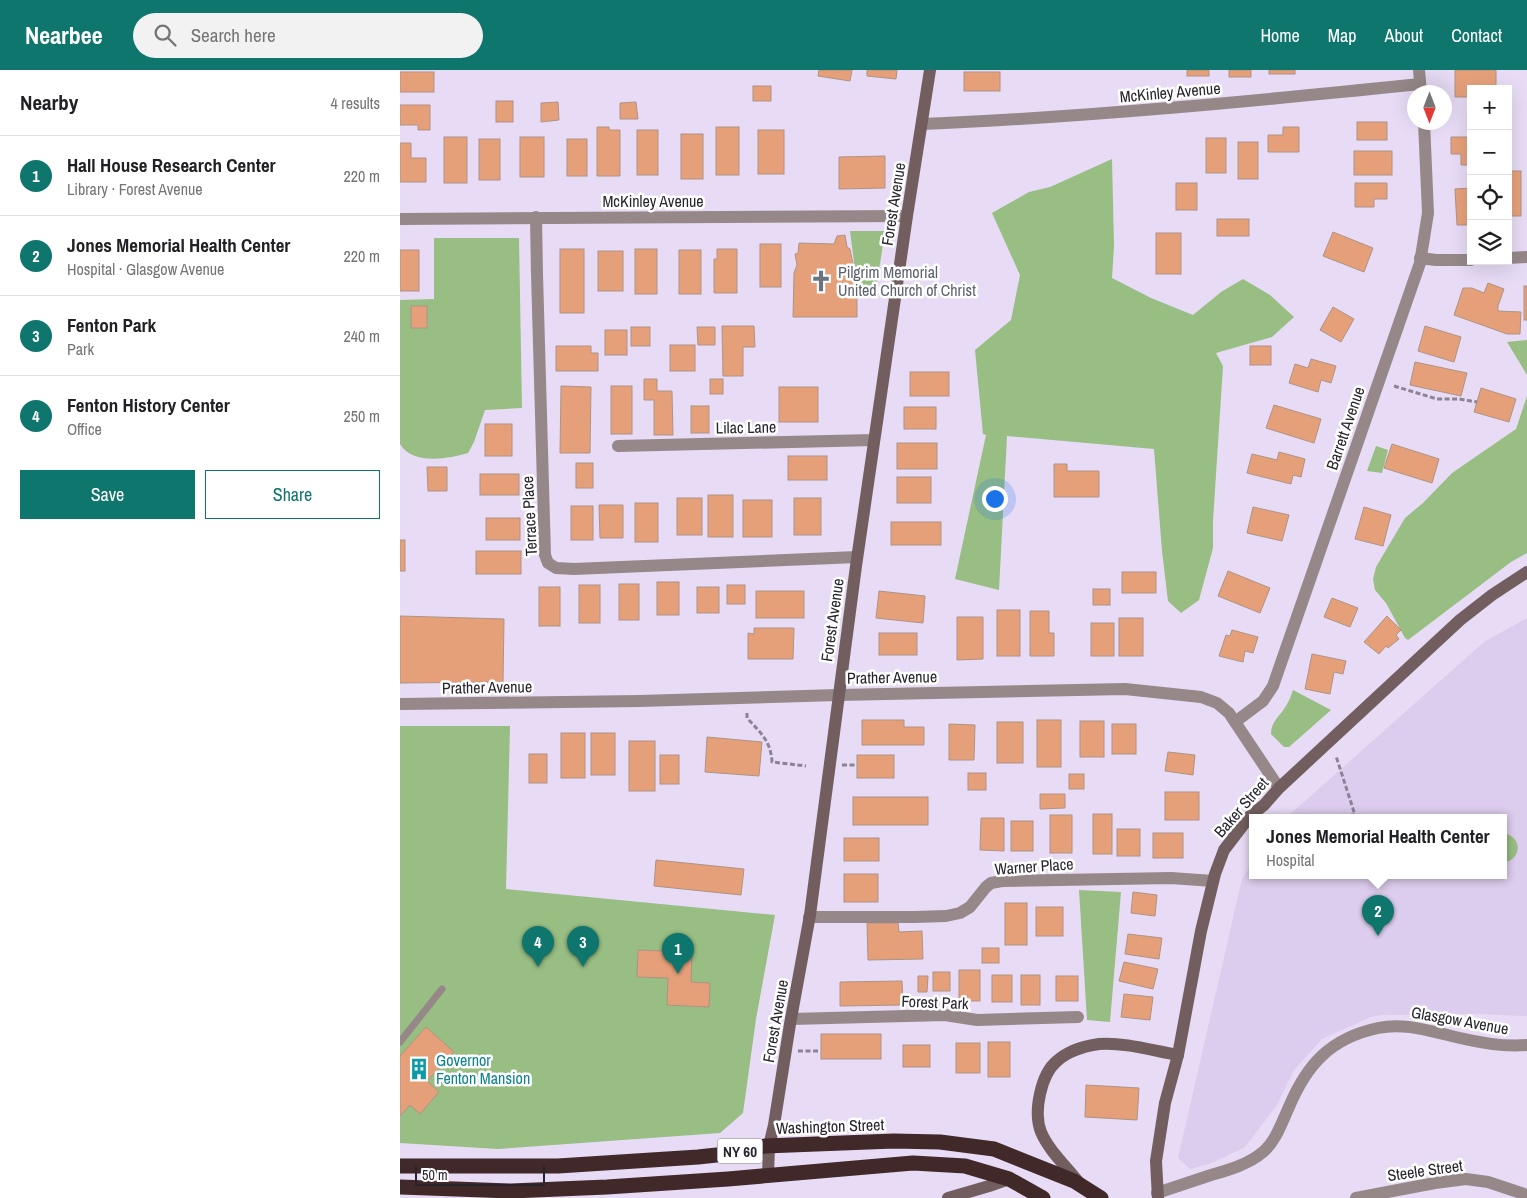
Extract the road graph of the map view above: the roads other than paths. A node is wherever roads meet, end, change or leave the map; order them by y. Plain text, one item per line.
1 (930, 70) edge
2 (1419, 70) edge
3 (1421, 85) edge
4 (1407, 89) edge
5 (922, 124) junction
6 (1424, 130) edge
7 (907, 216) junction
8 (536, 217) junction
9 (400, 219) edge
10 (1527, 257) edge
11 (1420, 258) junction
12 (1512, 258) edge
13 (1467, 260) edge
14 (874, 440) junction
15 (618, 446) dead end
16 (857, 557) junction
17 (1527, 572) edge
18 (838, 695) junction
19 (400, 704) edge
20 (1235, 722) junction
21 (1279, 788) junction
22 (1253, 814) edge
23 (1249, 817) edge
24 (1213, 881) junction
25 (809, 917) junction
26 (442, 989) dead end
27 (1078, 1017) dead end
28 (791, 1019) junction
29 (400, 1042) edge
30 (1527, 1045) edge
31 (1178, 1055) junction
32 (769, 1146) junction
33 (400, 1166) edge
34 (768, 1175) junction
35 (1009, 1179) junction
36 (1081, 1186) junction
37 (400, 1187) edge
38 (1158, 1195) edge
39 (1527, 1195) edge
40 (948, 1198) edge
41 (1043, 1198) edge
42 (1101, 1198) edge
43 (1356, 1198) edge

1 - 5 main road, Forest Avenue
2 - 3 street
4 - 5 street, McKinley Avenue
5 - 7 main road, Forest Avenue
6 - 11 street, Barrett Avenue
7 - 8 street, McKinley Avenue
7 - 14 main road, Forest Avenue
8 - 9 street, McKinley Avenue
8 - 16 street, Terrace Place
10 - 12 street
11 - 13 street
11 - 20 street, Barrett Avenue
14 - 15 street, Lilac Lane
14 - 16 main road, Forest Avenue
16 - 18 main road, Forest Avenue
17 - 21 main road, Baker Street
18 - 19 street, Prather Avenue
18 - 20 street, Prather Avenue
18 - 25 main road, Forest Avenue
20 - 21 street, Prather Avenue
21 - 22 main road, Baker Street
23 - 24 main road, Baker Street
24 - 25 street, Warner Place
24 - 31 main road, Baker Street
25 - 28 main road, Forest Avenue
26 - 29 lane
27 - 28 street, Forest Park
28 - 32 main road, Forest Avenue
30 - 38 street, Glasgow Avenue
31 - 36 main road
31 - 38 main road, Baker Street
32 - 33 highway, Washington Street / NY 60
32 - 34 main road, Forest Avenue
32 - 36 highway, Washington Street / NY 60
34 - 35 highway, NY 60
34 - 37 highway, NY 60
35 - 40 main road
35 - 41 highway, NY 60
36 - 42 highway, Washington Street / NY 60
39 - 43 street, Steele Street

